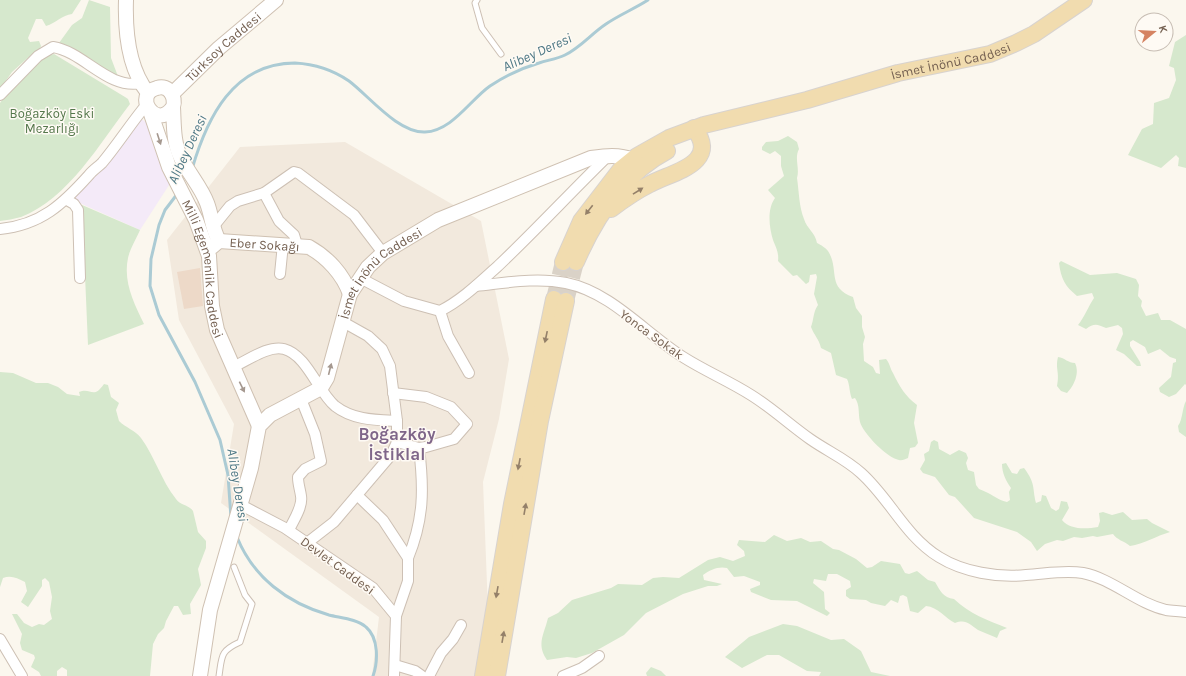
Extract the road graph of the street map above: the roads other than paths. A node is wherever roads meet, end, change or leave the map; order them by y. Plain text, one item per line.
1 (126, 0) edge
2 (276, 0) edge
3 (477, 0) edge
4 (1084, 0) edge
5 (501, 54) dead end
6 (0, 95) edge
7 (146, 98) junction
8 (172, 100) junction
9 (697, 132) junction
10 (609, 156) junction
11 (639, 163) junction
12 (264, 193) junction
13 (67, 200) junction
14 (595, 223) junction
15 (213, 227) junction
16 (0, 229) edge
17 (219, 241) junction
18 (283, 244) junction
19 (298, 245) junction
20 (384, 253) junction
21 (209, 256) junction
22 (280, 274) dead end
23 (341, 276) junction
24 (80, 278) dead end
25 (360, 278) junction
26 (476, 286) junction
27 (350, 294) junction
28 (440, 311) junction
29 (343, 322) junction
30 (232, 367) junction
31 (469, 373) dead end
32 (321, 388) junction
33 (393, 393) junction
34 (301, 399) junction
35 (254, 411) junction
36 (270, 415) junction
37 (397, 422) junction
38 (259, 426) junction
39 (397, 442) junction
40 (419, 448) junction
41 (357, 495) junction
42 (239, 509) junction
43 (289, 530) junction
44 (307, 543) junction
45 (408, 558) junction
46 (228, 563) junction
47 (1186, 612) edge
48 (396, 616) junction
49 (461, 625) dead end
50 (0, 639) edge
51 (599, 656) dead end
52 (395, 665) junction
53 (584, 672) edge
54 (22, 676) edge
55 (200, 676) edge
56 (219, 676) edge
57 (394, 676) edge
58 (422, 676) edge
59 (429, 676) edge
60 (484, 676) edge
61 (497, 676) edge
62 (563, 676) edge

1 - 7 street, Milli Egemenlik Caddesi
2 - 8 street, Türksoy Caddesi
3 - 5 lane
4 - 9 main road, İsmet İnönü Caddesi
6 - 7 street
7 - 8 street
7 - 8 street
7 - 13 street
7 -> 21 street, Milli Egemenlik Caddesi
8 - 15 street
9 - 11 main road, İsmet İnönü Caddesi
14 -> 9 main road
10 - 11 street, İsmet İnönü Caddesi
10 - 20 street, İsmet İnönü Caddesi
10 - 26 street
11 - 14 main road
11 -> 14 main road
12 - 15 street
12 - 19 street
12 - 20 street
13 - 16 street
13 - 24 street
15 - 17 street
17 - 18 street, Eber Sokağı
17 - 21 street, Eber Sokağı
18 - 19 street, Eber Sokağı
18 - 22 street
19 - 23 street, Eber Sokağı
20 - 25 street, İsmet İnönü Caddesi
21 - 30 street, Milli Egemenlik Caddesi
23 - 25 street
23 - 27 street, Eber Sokağı
25 - 27 street, İsmet İnönü Caddesi
25 - 28 street
26 - 28 street
26 - 47 street, Yonca Sokak
27 - 29 street, İsmet İnönü Caddesi
28 - 31 street
32 -> 29 street, İsmet İnönü Caddesi
29 - 33 street
30 - 32 street
30 -> 35 street, Milli Egemenlik Caddesi
32 - 34 street
32 - 37 street
33 - 37 street
33 - 40 street
34 - 36 street
34 - 43 street
35 - 36 street
35 - 38 street, Milli Egemenlik Caddesi
36 - 38 street
37 - 39 street
38 - 42 street
39 - 40 street
39 - 41 street
40 - 45 street
41 - 44 street
41 - 45 street
42 - 43 street, Devlet Caddesi
42 - 46 street
43 - 44 street, Devlet Caddesi
44 - 48 street, Devlet Caddesi
45 - 48 street
46 - 55 street
46 - 56 lane
48 - 52 street
49 - 59 street
50 - 54 street
51 - 53 street
52 - 57 street
52 - 58 street
53 - 62 street
61 -> 60 main road

